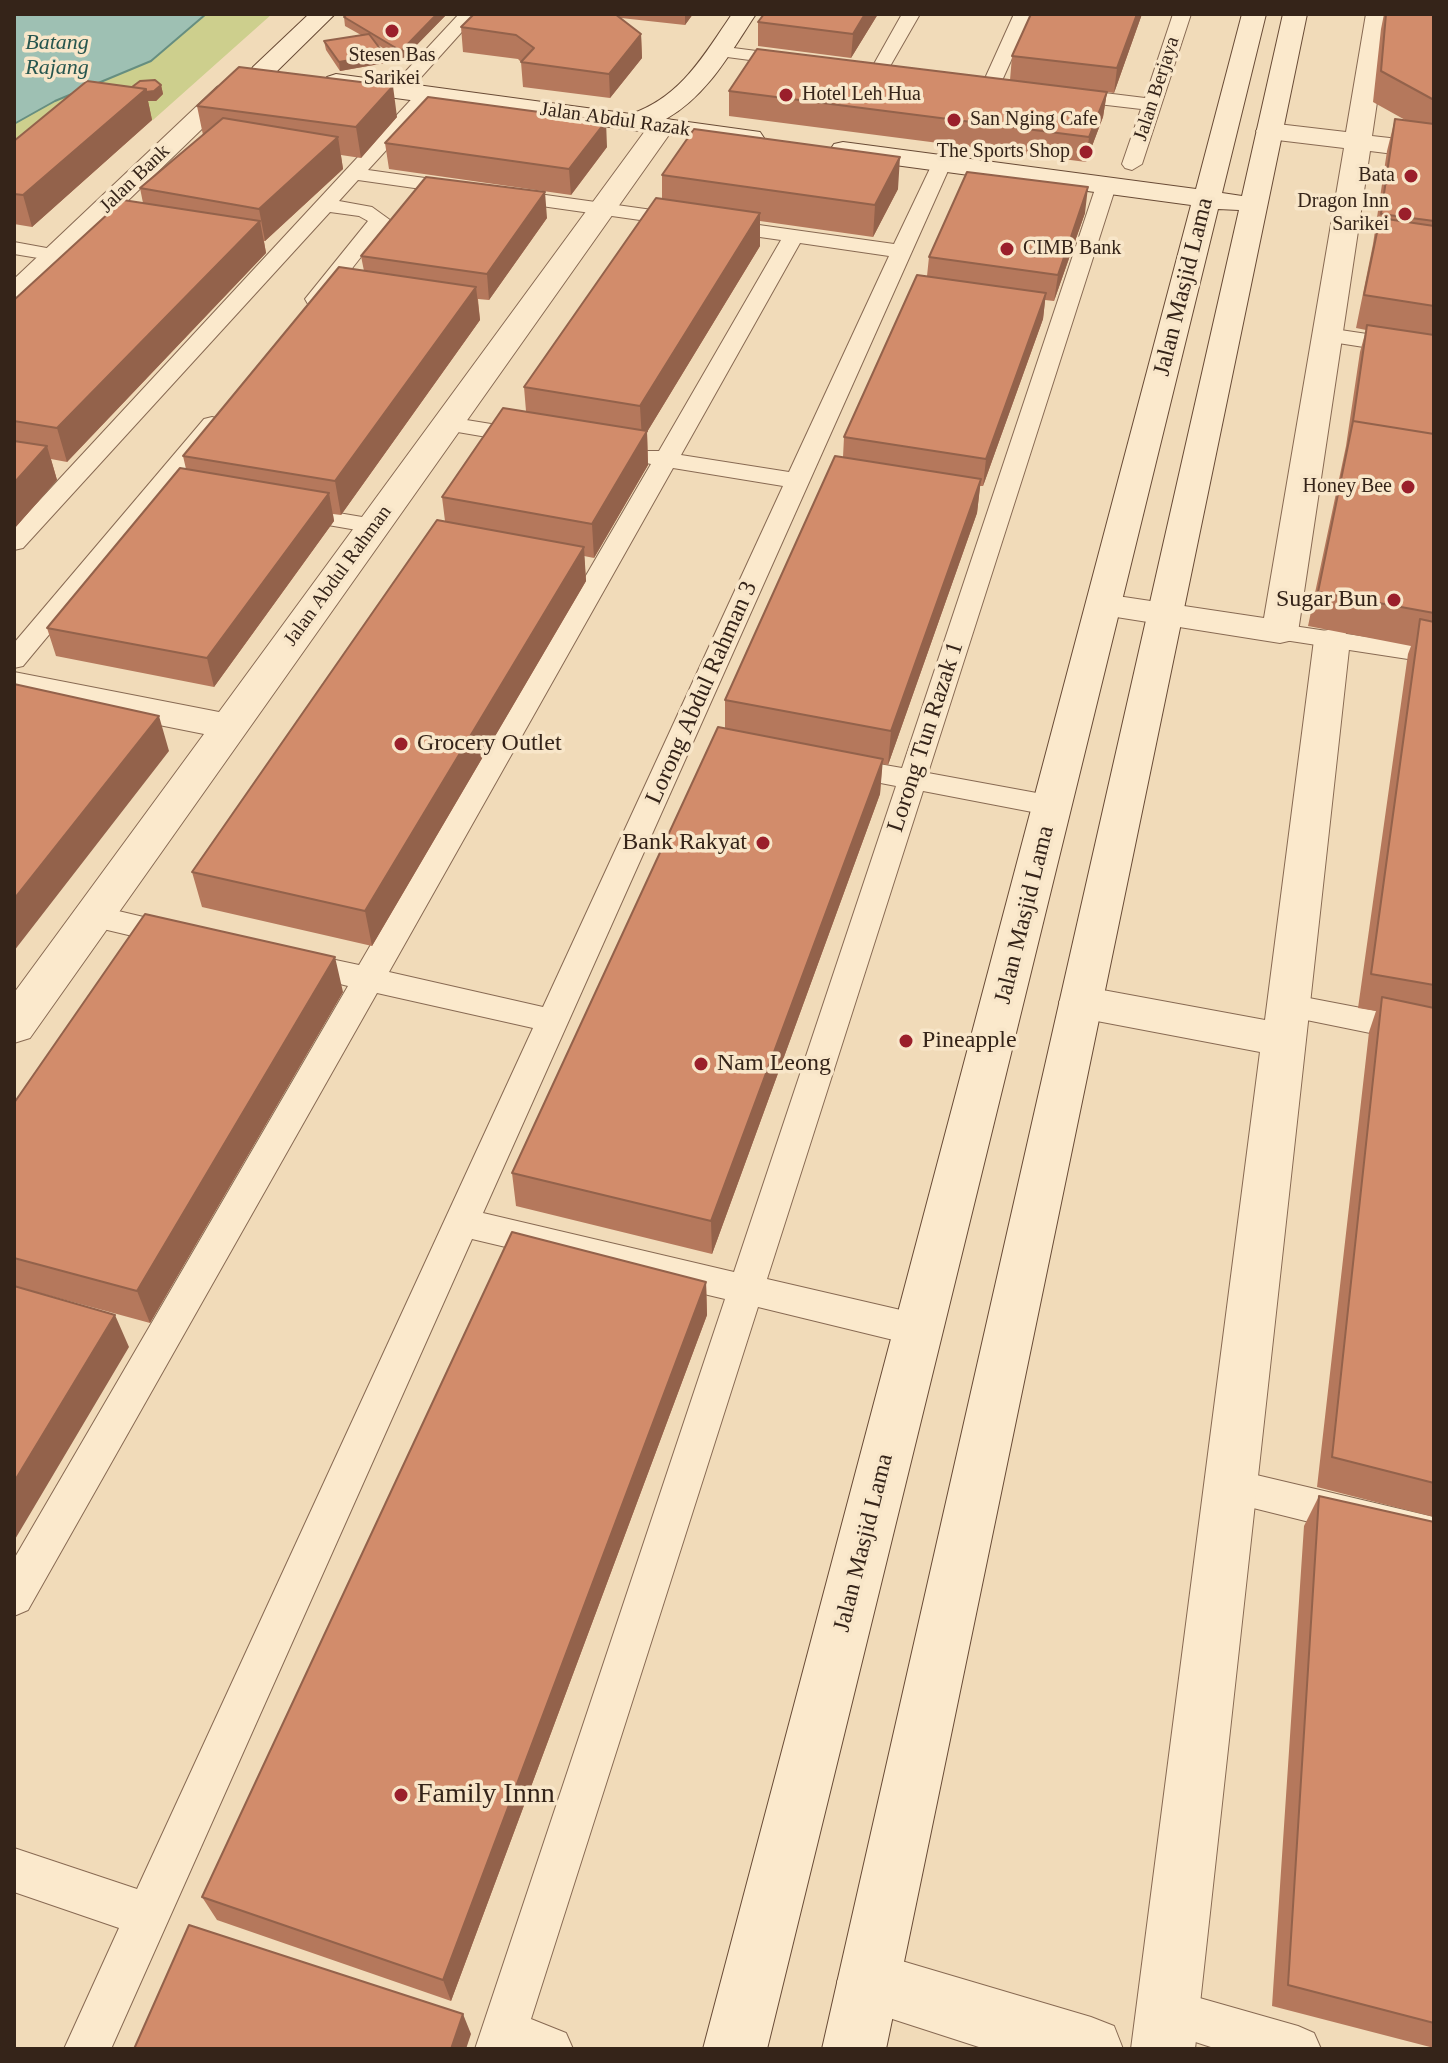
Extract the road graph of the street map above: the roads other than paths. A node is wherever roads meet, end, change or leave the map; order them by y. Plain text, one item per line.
1 (323, 14) edge
2 (469, 14) edge
3 (744, 14) edge
4 (911, 14) edge
5 (1023, 14) edge
6 (1182, 14) edge
7 (1254, 14) edge
8 (1295, 14) edge
9 (1382, 22) edge
10 (718, 51) junction
11 (820, 64) edge
12 (878, 71) edge
13 (262, 72) junction
14 (991, 85) edge
15 (399, 90) junction
16 (1049, 92) edge
17 (427, 94) junction
18 (687, 96) junction
19 (1152, 105) junction
20 (648, 124) junction
21 (1269, 131) junction
22 (721, 134) junction
23 (178, 138) junction
24 (209, 142) edge
25 (1357, 142) junction
26 (784, 143) edge
27 (815, 147) edge
28 (1434, 151) edge
29 (333, 159) edge
30 (941, 164) junction
31 (1132, 164) dead end
32 (359, 168) junction
33 (1106, 186) junction
34 (1207, 199) junction
35 (325, 205) junction
36 (1253, 206) junction
37 (603, 209) junction
38 (794, 236) junction
39 (14, 248) edge
40 (901, 251) junction
41 (56, 255) junction
42 (14, 295) edge
43 (306, 310) edge
44 (1327, 335) junction
45 (1434, 351) edge
46 (227, 405) edge
47 (448, 424) junction
48 (557, 441) edge
49 (619, 451) edge
50 (665, 459) junction
51 (836, 470) edge
52 (802, 473) junction
53 (158, 488) junction
54 (974, 492) edge
55 (189, 494) edge
56 (1004, 497) junction
57 (266, 507) edge
58 (374, 526) junction
59 (14, 543) edge
60 (1104, 605) junction
61 (1165, 614) junction
62 (1280, 632) junction
63 (1332, 640) junction
64 (1434, 655) edge
65 (14, 660) edge
66 (14, 684) edge
67 (231, 727) junction
68 (682, 736) junction
69 (712, 742) edge
70 (820, 762) edge
71 (912, 780) junction
72 (1053, 806) junction
73 (93, 916) junction
74 (200, 941) edge
75 (276, 958) edge
76 (367, 979) junction
77 (1081, 1002) junction
78 (553, 1021) junction
79 (1286, 1023) junction
80 (14, 1026) edge
81 (1434, 1034) edge
82 (461, 1222) junction
83 (747, 1289) junction
84 (918, 1330) junction
85 (1231, 1487) junction
86 (1434, 1535) edge
87 (14, 1597) edge
88 (14, 1870) edge
89 (147, 1915) junction
90 (868, 1982) junction
91 (1165, 2031) edge
92 (500, 2041) edge
93 (87, 2049) edge
94 (550, 2049) edge
95 (735, 2049) edge
96 (854, 2049) edge
97 (1091, 2049) edge
98 (1298, 2049) edge

1 - 13 street, Jalan Bank
2 - 15 lane
3 - 10 street
4 - 12 lane
5 - 14 lane
6 - 19 lane, Jalan Berjaya
7 - 34 street, Jalan Masjid Lama
8 - 21 street, Jalan Masjid Lama
9 - 25 street
10 - 11 lane
10 - 18 street
13 - 15 street, Jalan Abdul Razak
13 - 23 street, Jalan Bank
15 - 17 street, Jalan Abdul Razak
16 - 19 lane
17 - 20 street, Jalan Abdul Razak
17 - 32 lane
18 - 20 street
18 - 22 street
19 - 31 lane, Jalan Berjaya
20 - 22 street, Jalan Abdul Razak
20 - 37 street, Jalan Abdul Rahman
21 - 25 street
21 - 36 street, Jalan Masjid Lama
22 - 26 street, Jalan Abdul Razak
23 - 24 lane
23 - 41 street, Jalan Bank
25 - 28 street
25 - 44 street
27 - 30 street
29 - 32 lane
30 - 33 street
30 - 40 lane, Lorong Abdul Rahman 3
32 - 35 lane
32 - 37 lane
33 - 34 street
33 - 56 lane, Lorong Tun Razak 1
34 - 36 street
34 - 60 street, Jalan Masjid Lama
35 - 43 lane
35 - 59 lane
36 - 61 street, Jalan Masjid Lama
37 - 38 lane
37 - 47 street, Jalan Abdul Rahman
38 - 40 lane
38 - 50 lane
39 - 41 lane
40 - 52 lane, Lorong Abdul Rahman 3
41 - 42 street, Jalan Bank
44 - 45 lane
44 - 62 street
46 - 53 lane
47 - 48 lane
47 - 58 street, Jalan Abdul Rahman
49 - 50 lane
50 - 52 lane
50 - 76 lane
51 - 52 lane
52 - 68 lane, Lorong Abdul Rahman 3
53 - 55 lane
53 - 65 lane
54 - 56 lane
56 - 71 lane, Lorong Tun Razak 1
57 - 58 lane
58 - 67 street, Jalan Abdul Rahman
60 - 61 street
60 - 72 street, Jalan Masjid Lama
61 - 62 street
61 - 77 street, Jalan Masjid Lama
62 - 63 lane
63 - 64 lane
63 - 79 street
66 - 67 street
67 - 73 street, Jalan Abdul Rahman
68 - 69 lane
68 - 78 lane, Lorong Abdul Rahman 3
70 - 71 lane
71 - 72 lane
71 - 83 lane, Lorong Tun Razak 1
72 - 84 street, Jalan Masjid Lama
73 - 74 lane
73 - 80 street, Jalan Abdul Rahman
75 - 76 lane
76 - 78 lane
76 - 87 lane
77 - 79 street
77 - 90 street, Jalan Masjid Lama
78 - 82 lane, Lorong Abdul Rahman 3
79 - 81 lane
79 - 85 street
82 - 83 lane
82 - 89 lane, Lorong Abdul Rahman 3
83 - 84 lane
83 - 92 lane, Lorong Tun Razak 1
84 - 95 street, Jalan Masjid Lama
85 - 86 lane
85 - 91 street
88 - 89 lane
89 - 93 lane, Lorong Abdul Rahman 3
90 - 96 street, Jalan Masjid Lama
90 - 97 street
91 - 98 lane
92 - 94 lane

